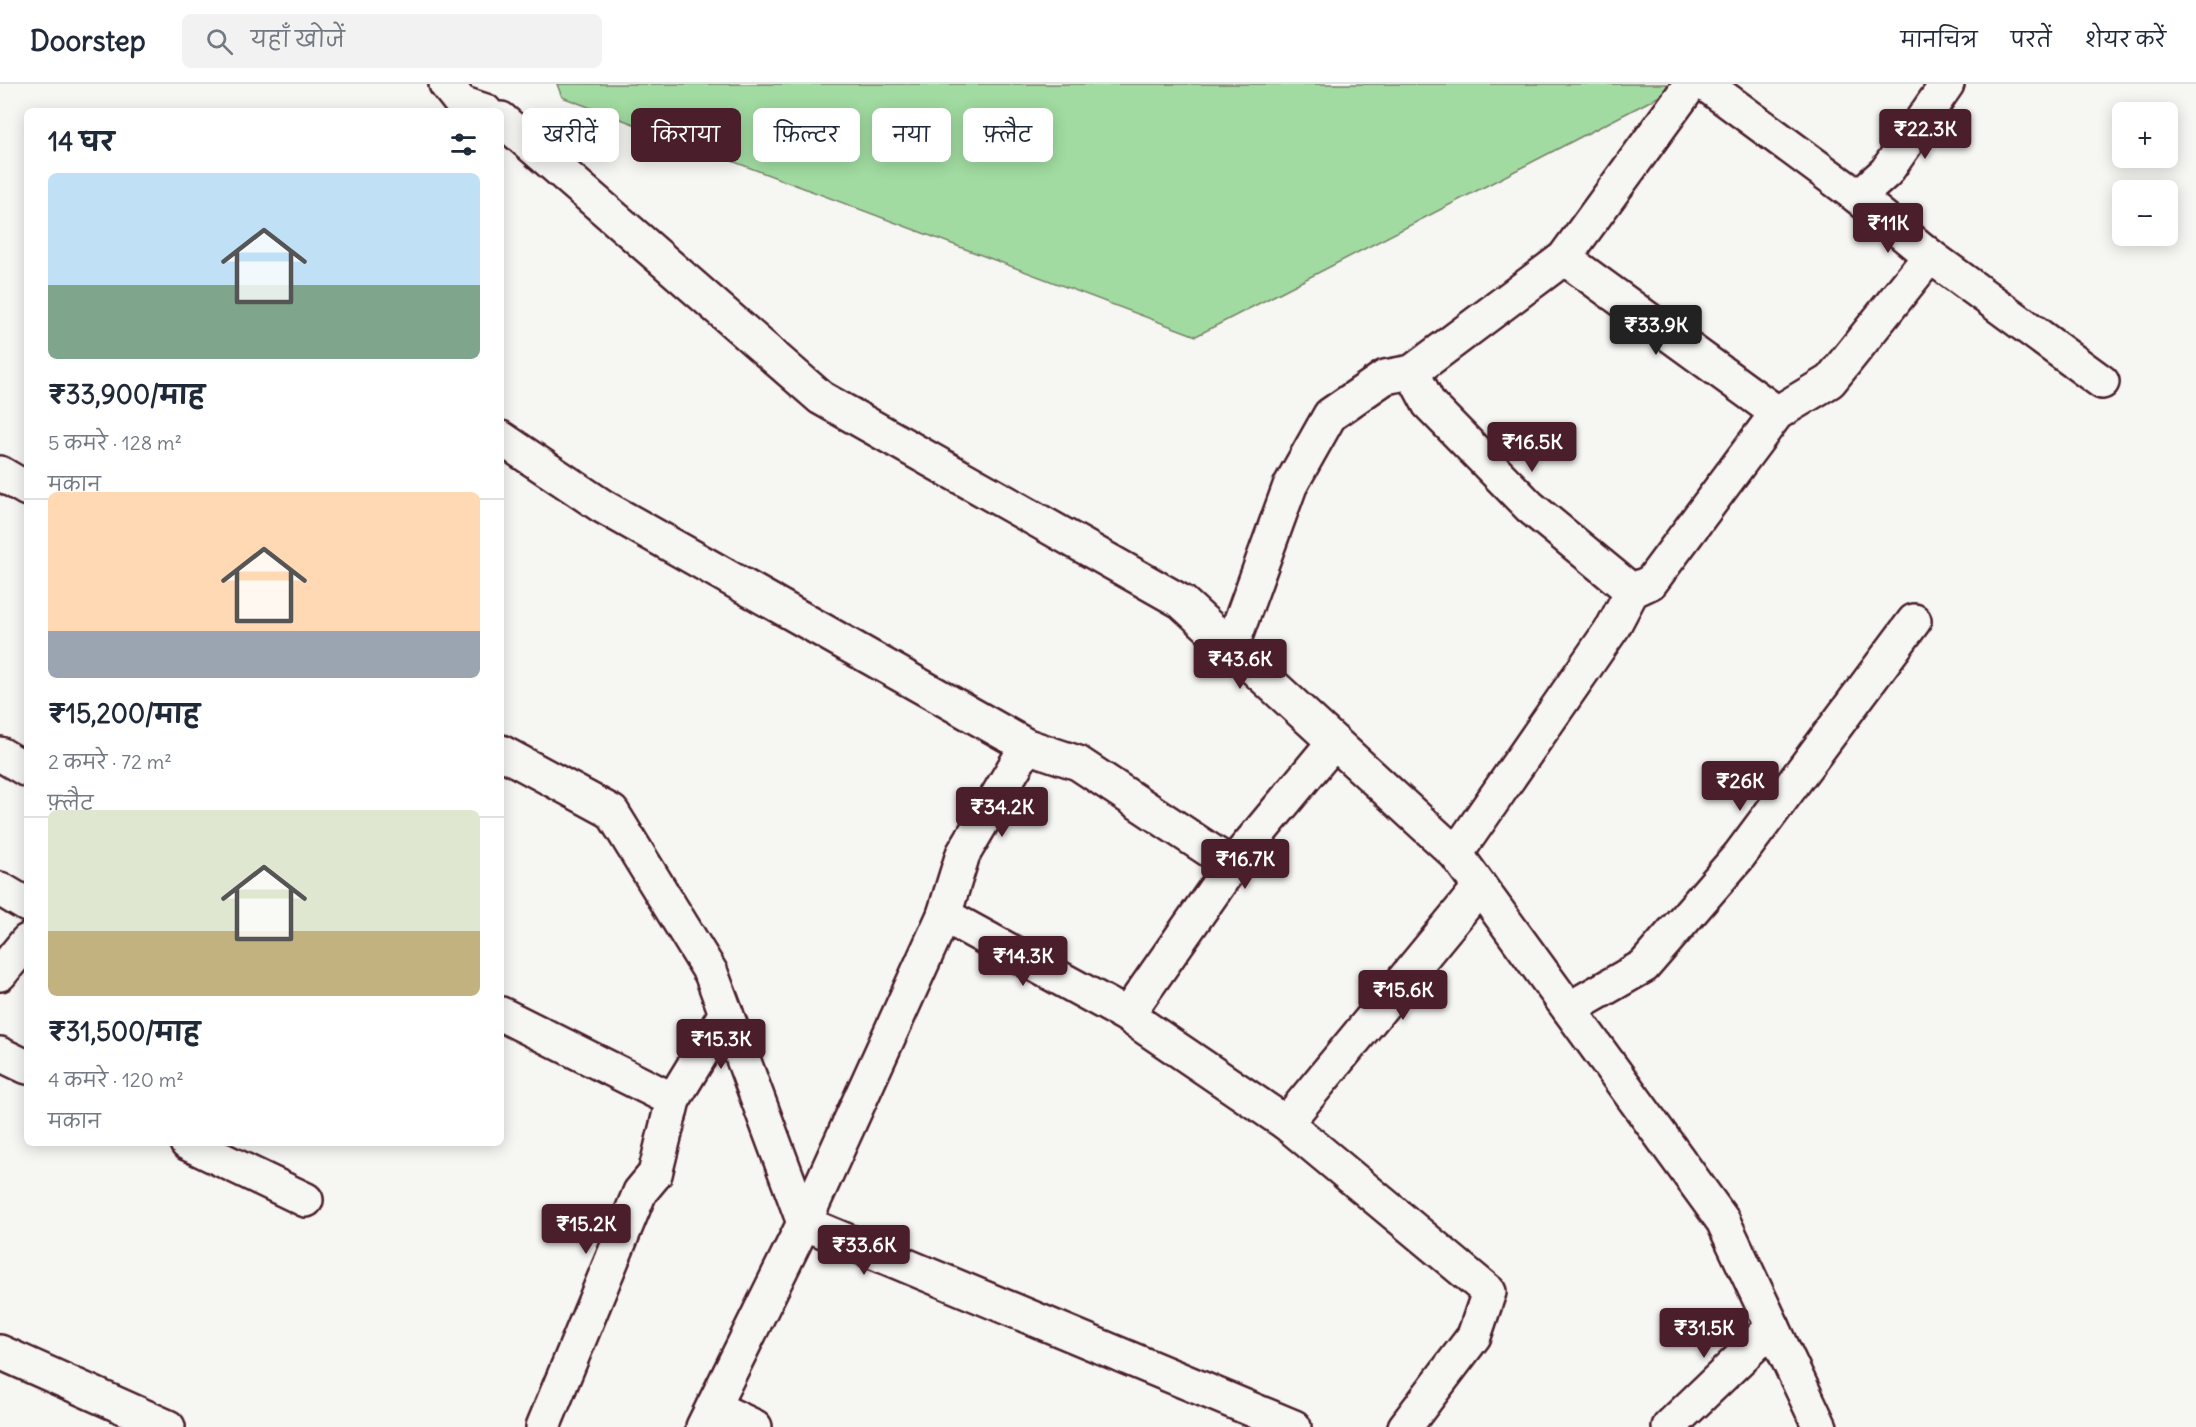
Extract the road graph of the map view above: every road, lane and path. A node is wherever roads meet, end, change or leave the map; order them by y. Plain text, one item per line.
1 (446, 84) edge
2 (1691, 84) edge
3 (1705, 84) edge
4 (1947, 84) edge
5 (476, 108) edge
6 (504, 122) edge
7 (1858, 197) junction
8 (1930, 255) junction
9 (1564, 258) junction
10 (1412, 372) junction
11 (2102, 382) dead end
12 (1777, 413) junction
13 (504, 440) edge
14 (0, 473) edge
15 (24, 487) edge
16 (1632, 591) junction
17 (1914, 621) dead end
18 (1231, 648) junction
19 (1334, 742) junction
20 (1027, 746) junction
21 (0, 754) edge
22 (504, 754) edge
23 (24, 768) edge
24 (1455, 854) junction
25 (1232, 865) junction
26 (1480, 887) junction
27 (0, 889) edge
28 (24, 903) edge
29 (944, 915) junction
30 (24, 944) edge
31 (0, 974) edge
32 (1569, 1009) junction
33 (726, 1013) junction
34 (1127, 1015) junction
35 (504, 1016) edge
36 (0, 1054) edge
37 (24, 1066) edge
38 (673, 1100) junction
39 (1286, 1124) junction
40 (193, 1146) edge
41 (306, 1200) dead end
42 (804, 1223) junction
43 (1773, 1328) junction
44 (0, 1352) edge
45 (708, 1417) edge
46 (168, 1427) edge
47 (543, 1427) edge
48 (755, 1427) edge
49 (1294, 1427) edge
50 (1405, 1427) edge
51 (1669, 1427) edge
52 (1820, 1427) edge

1 - 5 street
2 - 9 street
3 - 7 street
4 - 7 street
6 - 18 street
7 - 8 street
8 - 11 street
8 - 12 street
9 - 10 street
9 - 12 street
10 - 16 street
10 - 18 street
12 - 16 street
13 - 20 street
14 - 15 street
16 - 24 street
17 - 32 street
18 - 19 street
19 - 24 street
19 - 25 street
20 - 25 street
20 - 29 street
21 - 23 street
22 - 33 street
24 - 26 street
25 - 34 street
26 - 32 street
26 - 39 street
27 - 28 street
29 - 34 street
29 - 42 street
30 - 31 street
32 - 43 street
33 - 38 street
33 - 42 street
34 - 39 street
35 - 38 street
36 - 37 street
38 - 47 street
39 - 50 street
40 - 41 street
42 - 45 street
42 - 49 street
43 - 51 street
43 - 52 street
44 - 46 street
45 - 48 street

